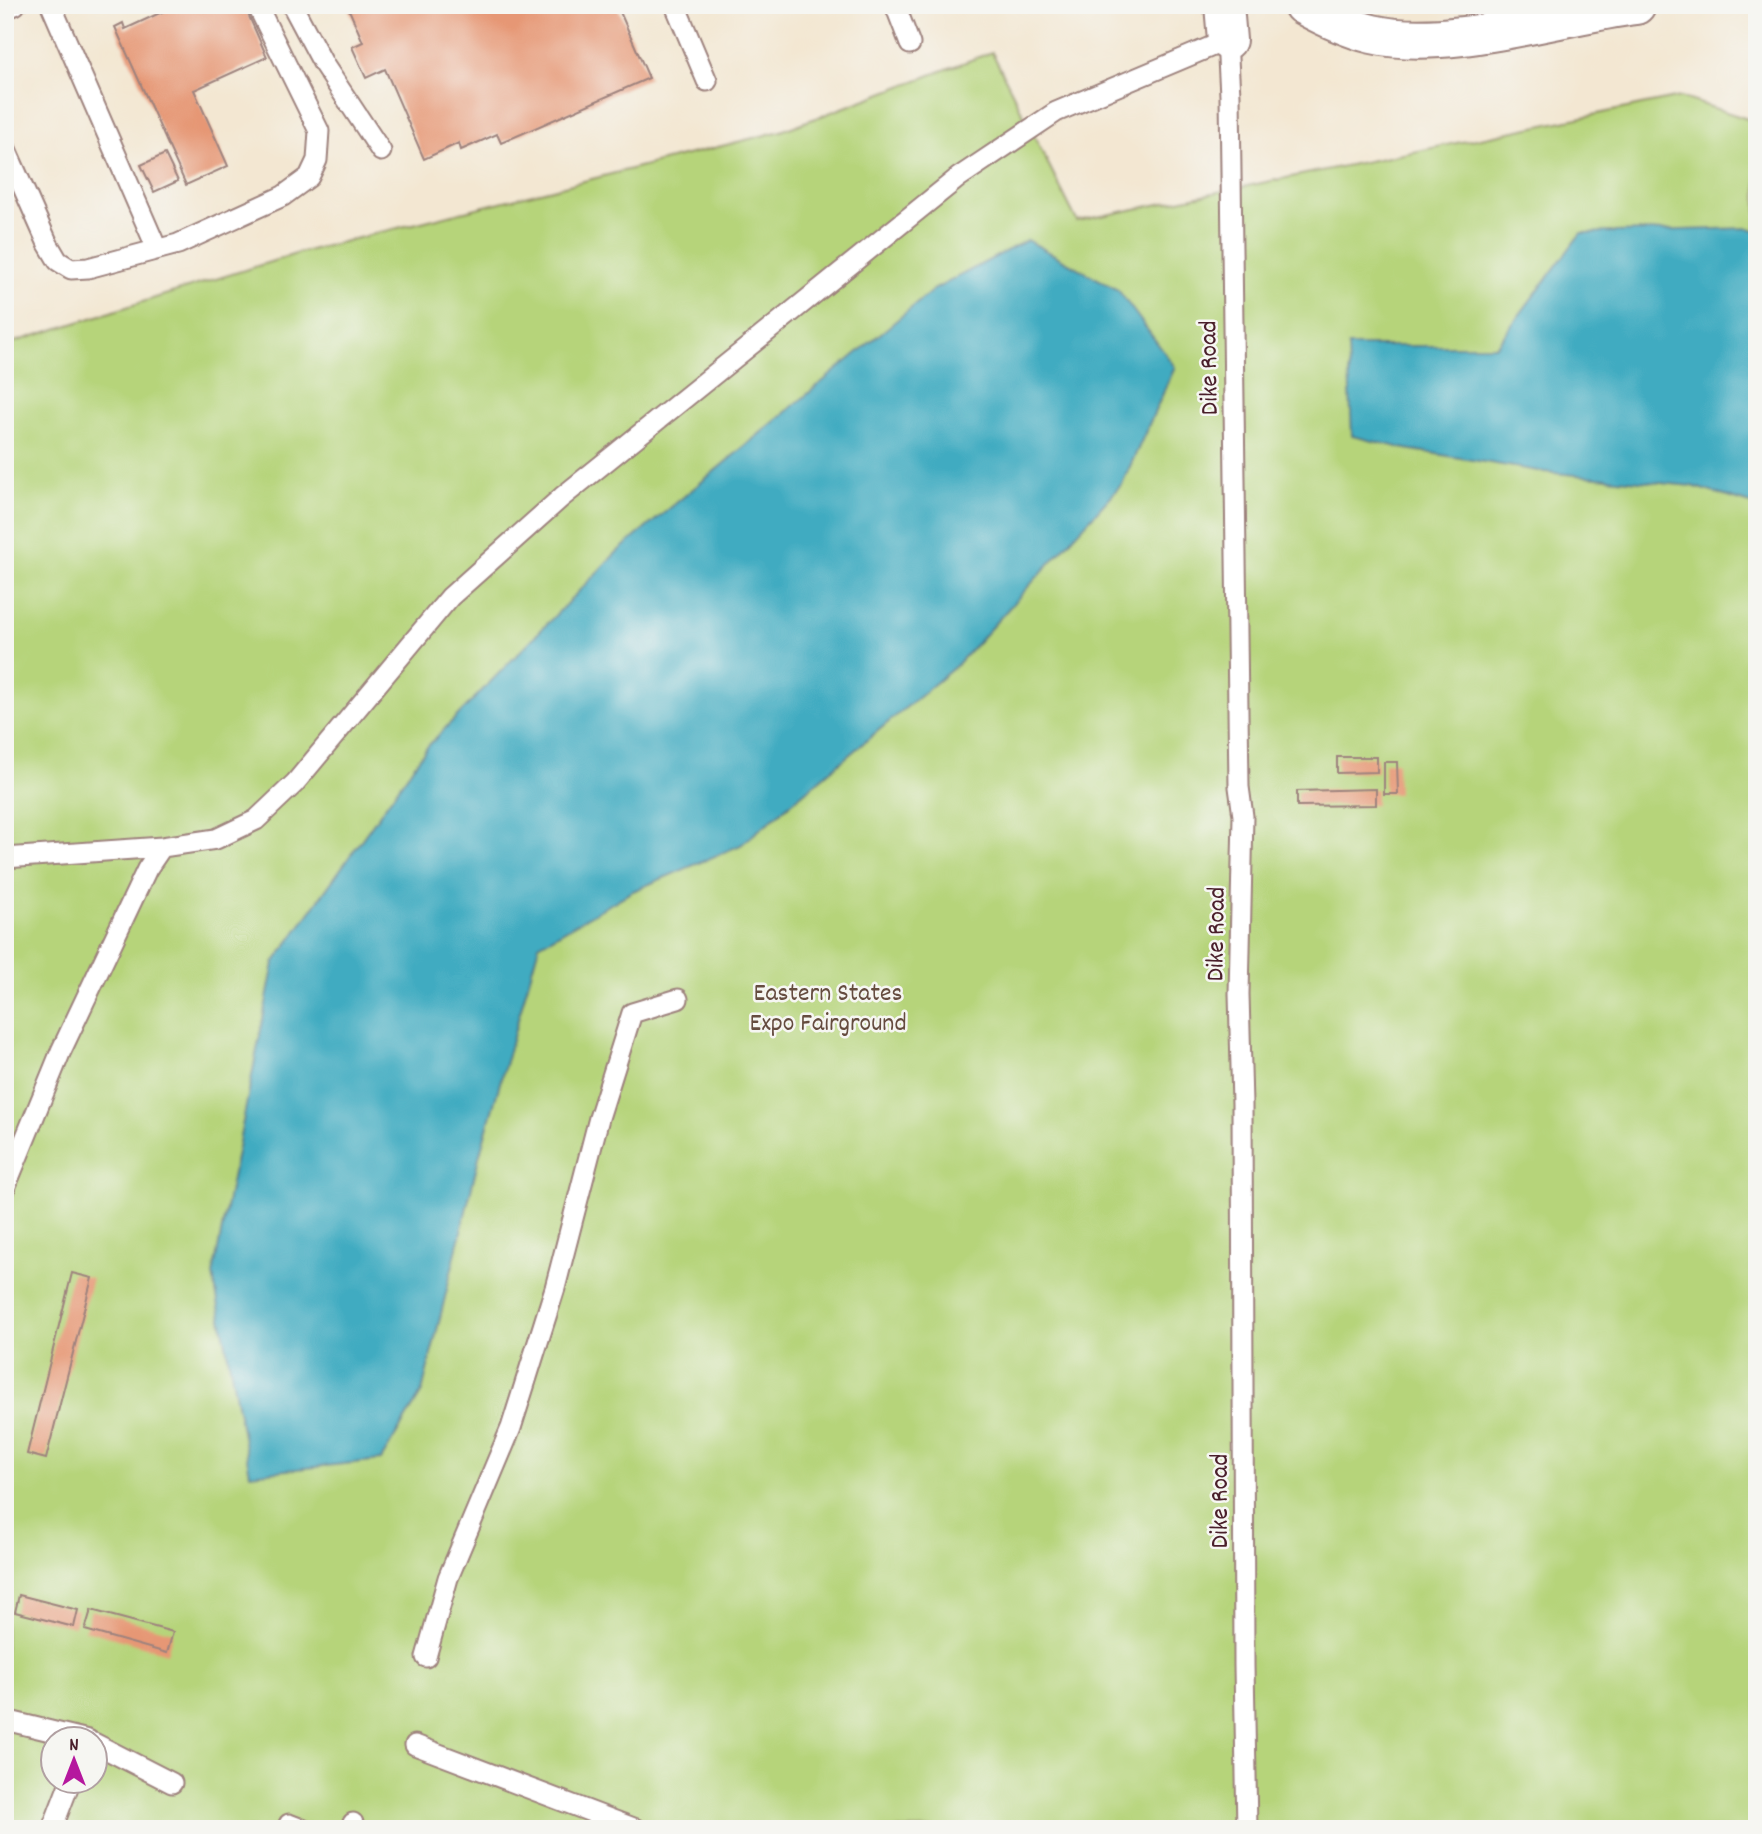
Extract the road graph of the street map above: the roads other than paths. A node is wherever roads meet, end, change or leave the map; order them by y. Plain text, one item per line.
1 (15, 5) edge
2 (51, 5) edge
3 (257, 5) edge
4 (292, 5) edge
5 (675, 5) edge
6 (895, 5) edge
7 (1303, 5) edge
8 (1636, 5) edge
9 (5, 9) edge
10 (1226, 23) edge
11 (910, 44) dead end
12 (707, 81) dead end
13 (5, 147) edge
14 (381, 151) dead end
15 (157, 249) junction
16 (162, 847) junction
17 (5, 859) edge
18 (678, 999) dead end
19 (5, 1188) edge
20 (426, 1657) dead end
21 (5, 1720) edge
22 (38, 1728) edge
23 (415, 1745) dead end
24 (108, 1750) edge
25 (172, 1783) dead end
26 (65, 1796) edge
27 (52, 1829) edge
28 (636, 1829) edge
29 (1247, 1829) edge

1 - 9 lane
2 - 15 lane
3 - 15 lane
4 - 14 lane
5 - 12 lane
6 - 11 lane
7 - 8 street
10 - 16 lane
10 - 29 lane, Dike Road
13 - 15 lane
16 - 17 lane
16 - 19 lane
18 - 20 lane
21 - 22 lane
23 - 28 lane
24 - 25 lane
26 - 27 lane

